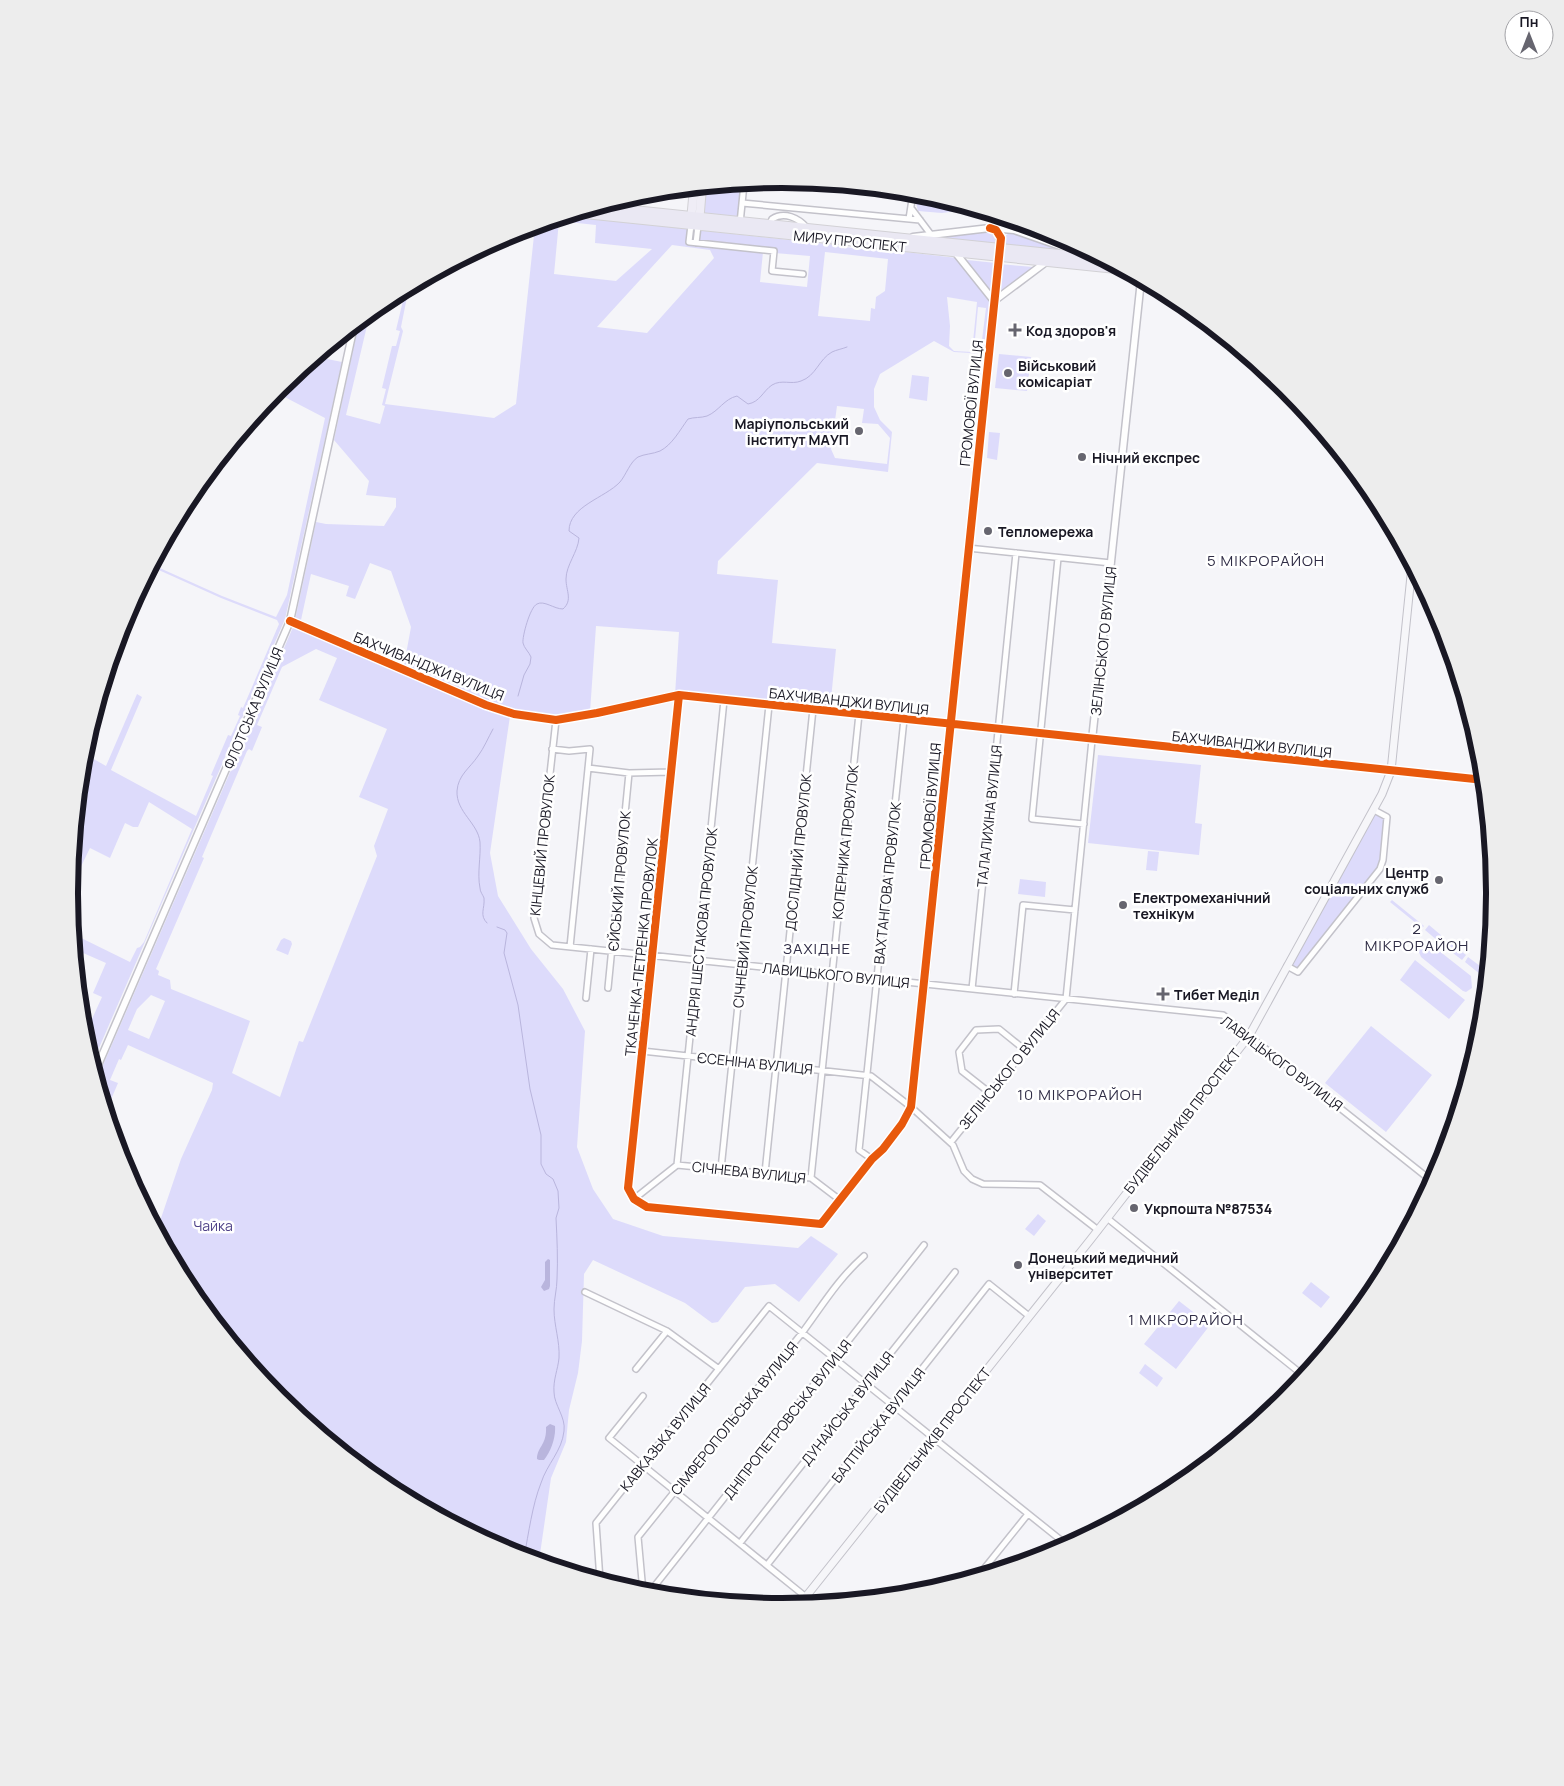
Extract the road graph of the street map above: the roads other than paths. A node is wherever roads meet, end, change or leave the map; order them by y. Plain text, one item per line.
1 (743, 190) edge
2 (701, 194) edge
3 (694, 195) edge
4 (912, 201) edge
5 (742, 203) junction
6 (911, 208) junction
7 (615, 209) edge
8 (600, 213) edge
9 (910, 219) junction
10 (920, 220) junction
11 (695, 221) junction
12 (745, 226) junction
13 (990, 228) junction
14 (771, 229) junction
15 (1014, 230) junction
16 (934, 238) junction
17 (696, 243) junction
18 (1059, 245) edge
19 (955, 252) junction
20 (1086, 257) edge
21 (1046, 262) junction
22 (998, 265) dead end
23 (1108, 269) edge
24 (802, 274) dead end
25 (1140, 287) edge
26 (994, 301) junction
27 (352, 335) edge
28 (968, 548) junction
29 (1016, 553) junction
30 (1058, 558) junction
31 (1111, 563) junction
32 (1411, 576) edge
33 (290, 621) junction
34 (679, 695) junction
35 (724, 700) junction
36 (769, 705) junction
37 (813, 709) junction
38 (858, 714) junction
39 (904, 719) junction
40 (556, 720) junction
41 (950, 724) junction
42 (998, 730) junction
43 (1040, 734) junction
44 (1092, 740) junction
45 (552, 749) junction
46 (588, 768) junction
47 (1391, 771) junction
48 (671, 772) junction
49 (629, 773) junction
50 (1477, 779) edge
51 (1374, 810) junction
52 (1084, 824) junction
53 (1075, 910) junction
54 (570, 947) junction
55 (591, 949) junction
56 (613, 951) junction
57 (652, 955) junction
58 (698, 960) junction
59 (742, 965) junction
60 (1287, 966) junction
61 (786, 970) junction
62 (832, 975) junction
63 (877, 980) junction
64 (925, 985) junction
65 (608, 988) dead end
66 (972, 990) junction
67 (1014, 994) junction
68 (586, 998) dead end
69 (1066, 999) junction
70 (1249, 1036) junction
71 (1025, 1050) junction
72 (642, 1051) junction
73 (688, 1055) junction
74 (732, 1060) junction
75 (99, 1063) edge
76 (776, 1065) junction
77 (822, 1070) junction
78 (867, 1074) junction
79 (990, 1094) junction
80 (911, 1107) junction
81 (950, 1142) junction
82 (872, 1159) junction
83 (676, 1165) junction
84 (721, 1169) junction
85 (765, 1173) junction
86 (1427, 1177) edge
87 (811, 1178) junction
88 (634, 1199) junction
89 (840, 1200) junction
90 (1107, 1218) junction
91 (1098, 1230) junction
92 (924, 1245) dead end
93 (864, 1256) dead end
94 (955, 1272) dead end
95 (586, 1292) dead end
96 (1029, 1316) junction
97 (667, 1330) junction
98 (802, 1333) junction
99 (834, 1359) junction
100 (636, 1369) dead end
101 (719, 1370) junction
102 (1299, 1372) edge
103 (866, 1384) junction
104 (643, 1396) dead end
105 (894, 1406) junction
106 (933, 1438) junction
107 (642, 1465) junction
108 (675, 1492) junction
109 (1028, 1514) junction
110 (709, 1518) junction
111 (1061, 1540) edge
112 (740, 1543) junction
113 (766, 1565) junction
114 (986, 1567) edge
115 (599, 1573) edge
116 (642, 1583) edge
117 (655, 1586) edge
118 (806, 1597) joint

1 - 5 street
2 - 11 main road
3 - 11 main road
4 - 6 street
5 - 9 street
5 - 12 street
6 - 9 street
6 - 10 street
7 - 11 highway, МИРУ ПРОСПЕКТ
8 - 11 highway, МИРУ ПРОСПЕКТ
9 - 10 street
10 - 16 street
11 - 12 highway, МИРУ ПРОСПЕКТ
11 - 17 street
11 - 17 street
12 - 14 highway, МИРУ ПРОСПЕКТ
13 - 15 street
13 - 15 street
13 - 16 street
14 - 16 highway, МИРУ ПРОСПЕКТ
14 - 19 highway, МИРУ ПРОСПЕКТ
15 - 18 street
16 - 20 highway, МИРУ ПРОСПЕКТ
17 - 24 street
19 - 21 highway, МИРУ ПРОСПЕКТ
19 - 26 street
21 - 23 highway, МИРУ ПРОСПЕКТ
21 - 26 street
22 - 26 street, ГРОМОВОЇ ВУЛИЦЯ
25 - 31 street, ЗЕЛІНСЬКОГО ВУЛИЦЯ
26 - 28 street, ГРОМОВОЇ ВУЛИЦЯ
27 - 33 street, ФЛОТСЬКА ВУЛИЦЯ
28 - 29 street
28 - 41 street, ГРОМОВОЇ ВУЛИЦЯ
29 - 30 street
29 - 42 street, ТАЛАЛИХІНА ВУЛИЦЯ
30 - 31 street
30 - 43 street
31 - 44 street, ЗЕЛІНСЬКОГО ВУЛИЦЯ
32 - 47 main road, БУДІВЕЛЬНИКІВ ПРОСПЕКТ
33 - 40 street, БАХЧИВАНДЖИ ВУЛИЦЯ
33 - 75 street, ФЛОТСЬКА ВУЛИЦЯ
34 - 35 street, БАХЧИВАНДЖИ ВУЛИЦЯ
34 - 40 street, БАХЧИВАНДЖИ ВУЛИЦЯ
34 - 48 street, ТКАЧЕНКА-ПЕТРЕНКА ПРОВУЛОК
35 - 36 street, БАХЧИВАНДЖИ ВУЛИЦЯ
35 - 58 street, АНДРІЯ ШЕСТАКОВА ПРОВУЛОК
36 - 37 street, БАХЧИВАНДЖИ ВУЛИЦЯ
36 - 59 street, СІЧНЕВИЙ ПРОВУЛОК
37 - 38 street, БАХЧИВАНДЖИ ВУЛИЦЯ
37 - 61 street, ДОСЛІДНИЙ ПРОВУЛОК
38 - 39 street, БАХЧИВАНДЖИ ВУЛИЦЯ
38 - 62 street, КОПЕРНИКА ПРОВУЛОК
39 - 41 street, БАХЧИВАНДЖИ ВУЛИЦЯ
39 - 63 street, ВАХТАНГОВА ПРОВУЛОК
40 - 45 street, КІНЦЕВИЙ ПРОВУЛОК
41 - 42 street, БАХЧИВАНДЖИ ВУЛИЦЯ
41 - 64 street, ГРОМОВОЇ ВУЛИЦЯ
42 - 43 street, БАХЧИВАНДЖИ ВУЛИЦЯ
42 - 66 street, ТАЛАЛИХІНА ВУЛИЦЯ
43 - 44 street, БАХЧИВАНДЖИ ВУЛИЦЯ
43 - 52 street
44 - 47 street, БАХЧИВАНДЖИ ВУЛИЦЯ
44 - 52 street, ЗЕЛІНСЬКОГО ВУЛИЦЯ
45 - 46 street
45 - 54 street, КІНЦЕВИЙ ПРОВУЛОК
46 - 49 street
46 - 54 street
47 - 50 street, БАХЧИВАНДЖИ ВУЛИЦЯ
47 - 51 main road, БУДІВЕЛЬНИКІВ ПРОСПЕКТ
48 - 49 street
48 - 57 street, ТКАЧЕНКА-ПЕТРЕНКА ПРОВУЛОК
49 - 56 street, ЄЙСЬКИЙ ПРОВУЛОК
51 - 60 main road, БУДІВЕЛЬНИКІВ ПРОСПЕКТ
51 - 60 street
52 - 53 street, ЗЕЛІНСЬКОГО ВУЛИЦЯ
53 - 67 street
53 - 69 street, ЗЕЛІНСЬКОГО ВУЛИЦЯ
54 - 55 street, ЛАВИЦЬКОГО ВУЛИЦЯ
55 - 56 street, ЛАВИЦЬКОГО ВУЛИЦЯ
55 - 68 street
56 - 57 street, ЛАВИЦЬКОГО ВУЛИЦЯ
56 - 65 street, ЄЙСЬКИЙ ПРОВУЛОК
57 - 58 street, ЛАВИЦЬКОГО ВУЛИЦЯ
57 - 72 street, ТКАЧЕНКА-ПЕТРЕНКА ПРОВУЛОК
58 - 59 street, ЛАВИЦЬКОГО ВУЛИЦЯ
58 - 73 street, АНДРІЯ ШЕСТАКОВА ПРОВУЛОК
59 - 61 street, ЛАВИЦЬКОГО ВУЛИЦЯ
59 - 74 street, СІЧНЕВИЙ ПРОВУЛОК
60 - 70 main road, БУДІВЕЛЬНИКІВ ПРОСПЕКТ
61 - 62 street, ЛАВИЦЬКОГО ВУЛИЦЯ
61 - 76 street, ДОСЛІДНИЙ ПРОВУЛОК
62 - 63 street, ЛАВИЦЬКОГО ВУЛИЦЯ
62 - 77 street, КОПЕРНИКА ПРОВУЛОК
63 - 64 street, ЛАВИЦЬКОГО ВУЛИЦЯ
63 - 78 street, ВАХТАНГОВА ПРОВУЛОК
64 - 66 street, ЛАВИЦЬКОГО ВУЛИЦЯ
64 - 80 street, ГРОМОВОЇ ВУЛИЦЯ
66 - 67 street, ЛАВИЦЬКОГО ВУЛИЦЯ
67 - 69 street, ЛАВИЦЬКОГО ВУЛИЦЯ
69 - 70 street, ЛАВИЦЬКОГО ВУЛИЦЯ
69 - 71 street, ЗЕЛІНСЬКОГО ВУЛИЦЯ
70 - 86 street, ЛАВИЦЬКОГО ВУЛИЦЯ
70 - 90 main road, БУДІВЕЛЬНИКІВ ПРОСПЕКТ
71 - 79 street, ЗЕЛІНСЬКОГО ВУЛИЦЯ
71 - 79 street
72 - 73 street, ЄСЕНІНА ВУЛИЦЯ
72 - 88 street, ТКАЧЕНКА-ПЕТРЕНКА ПРОВУЛОК
73 - 74 street, ЄСЕНІНА ВУЛИЦЯ
73 - 83 street, АНДРІЯ ШЕСТАКОВА ПРОВУЛОК
74 - 76 street, ЄСЕНІНА ВУЛИЦЯ
74 - 84 street, СІЧНЕВИЙ ПРОВУЛОК
76 - 77 street, ЄСЕНІНА ВУЛИЦЯ
76 - 85 street, ДОСЛІДНИЙ ПРОВУЛОК
77 - 78 street, ЄСЕНІНА ВУЛИЦЯ
77 - 87 street, КОПЕРНИКА ПРОВУЛОК
78 - 80 street
78 - 82 street, ВАХТАНГОВА ПРОВУЛОК
79 - 81 street, ЗЕЛІНСЬКОГО ВУЛИЦЯ
80 - 81 street
80 - 82 street, ГРОМОВОЇ ВУЛИЦЯ
81 - 91 street
82 - 89 street, ГРОМОВОЇ ВУЛИЦЯ
83 - 84 street, СІЧНЕВА ВУЛИЦЯ
83 - 88 street, СІЧНЕВА ВУЛИЦЯ
84 - 85 street, СІЧНЕВА ВУЛИЦЯ
85 - 87 street, СІЧНЕВА ВУЛИЦЯ
87 - 89 street, СІЧНЕВА ВУЛИЦЯ
88 - 89 street, ГРОМОВОЇ ВУЛИЦЯ
90 - 91 main road, БУДІВЕЛЬНИКІВ ПРОСПЕКТ
90 - 102 street
91 - 96 main road, БУДІВЕЛЬНИКІВ ПРОСПЕКТ
92 - 99 street, ДНІПРОПЕТРОВСЬКА ВУЛИЦЯ
93 - 98 street, СІМФЕРОПОЛЬСЬКА ВУЛИЦЯ
94 - 103 street, ДУНАЙСЬКА ВУЛИЦЯ
95 - 97 street
96 - 105 street, БАЛТІЙСЬКА ВУЛИЦЯ
96 - 106 main road, БУДІВЕЛЬНИКІВ ПРОСПЕКТ
97 - 100 street
97 - 101 street
98 - 99 street
98 - 101 street, КАВКАЗЬКА ВУЛИЦЯ
98 - 108 street, СІМФЕРОПОЛЬСЬКА ВУЛИЦЯ
99 - 103 street
99 - 110 street, ДНІПРОПЕТРОВСЬКА ВУЛИЦЯ
101 - 107 street, КАВКАЗЬКА ВУЛИЦЯ
103 - 105 street
103 - 112 street, ДУНАЙСЬКА ВУЛИЦЯ
104 - 107 street
105 - 106 street
105 - 113 street, БАЛТІЙСЬКА ВУЛИЦЯ
106 - 109 street
106 - 118 main road, БУДІВЕЛЬНИКІВ ПРОСПЕКТ
107 - 108 street
107 - 115 street, КАВКАЗЬКА ВУЛИЦЯ
108 - 110 street
108 - 116 street, СІМФЕРОПОЛЬСЬКА ВУЛИЦЯ
109 - 111 street
109 - 114 street
110 - 112 street
110 - 117 street, ДНІПРОПЕТРОВСЬКА ВУЛИЦЯ
112 - 113 street
113 - 118 street

